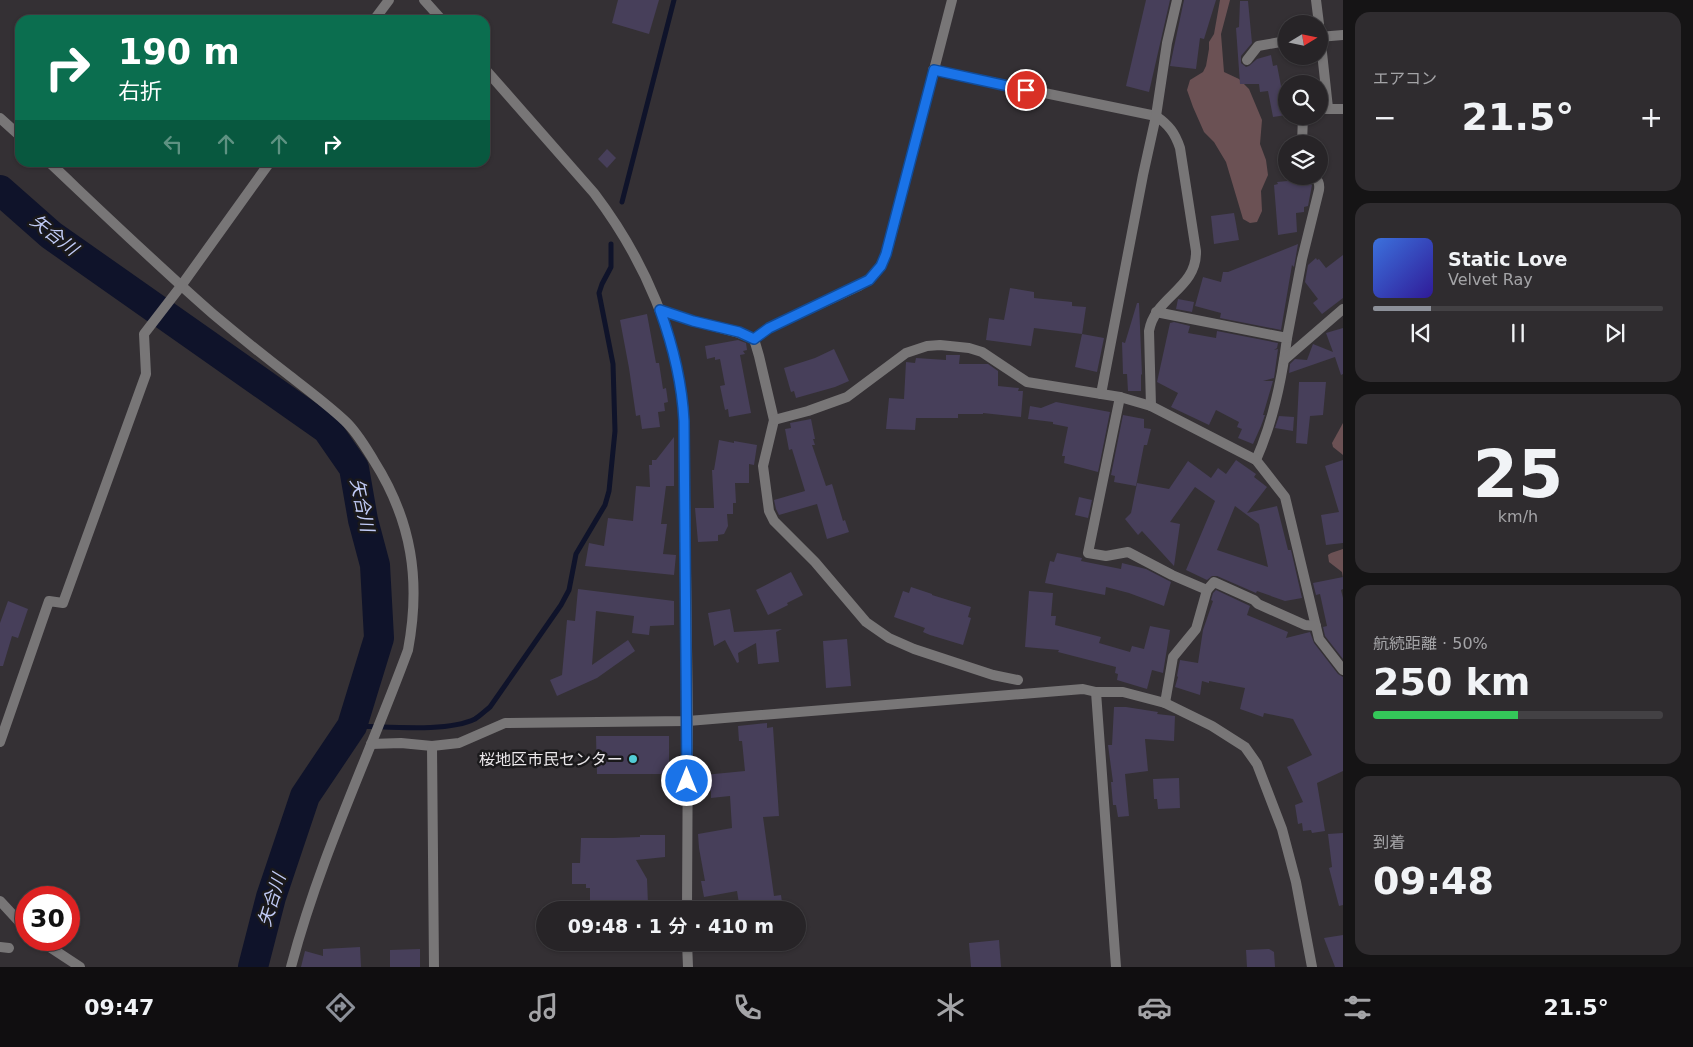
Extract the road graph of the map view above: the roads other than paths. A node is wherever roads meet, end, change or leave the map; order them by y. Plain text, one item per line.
1 (389, 0) edge
2 (424, 0) edge
3 (952, 0) edge
4 (1178, 0) edge
5 (1316, 0) edge
6 (378, 15) edge
7 (438, 15) edge
8 (1318, 15) edge
9 (1343, 35) edge
10 (1328, 36) edge
11 (1278, 42) edge
12 (1247, 60) dead end
13 (934, 70) junction
14 (490, 75) edge
15 (1328, 109) edge
16 (1343, 109) edge
17 (1156, 116) junction
18 (0, 118) edge
19 (15, 132) edge
20 (54, 167) edge
21 (266, 167) edge
22 (1320, 185) edge
23 (178, 290) junction
24 (1343, 309) edge
25 (660, 310) junction
26 (1156, 312) junction
27 (1286, 338) junction
28 (754, 339) junction
29 (1284, 360) junction
30 (1101, 394) junction
31 (1120, 397) junction
32 (1151, 406) junction
33 (774, 420) junction
34 (1256, 460) junction
35 (1207, 590) junction
36 (1316, 626) junction
37 (1343, 670) edge
38 (1018, 680) dead end
39 (1096, 692) junction
40 (1165, 703) junction
41 (688, 722) junction
42 (372, 741) junction
43 (0, 742) edge
44 (432, 746) junction
45 (0, 901) edge
46 (687, 901) edge
47 (15, 917) edge
48 (56, 951) edge
49 (687, 951) edge
50 (80, 967) edge
51 (291, 967) edge
52 (434, 967) edge
53 (688, 967) edge
54 (1116, 967) edge
55 (1312, 967) edge

1 - 6 street
2 - 7 street
3 - 13 street
4 - 17 street
5 - 8 street
9 - 10 street
11 - 12 street
13 - 17 street
13 - 28 street
14 - 25 street
15 - 16 street
17 - 26 street
17 - 30 street
18 - 19 street
20 - 23 street
21 - 23 street
22 - 27 street
23 - 42 street
23 - 43 street
24 - 29 street
25 - 28 street
25 - 41 street
26 - 27 street
26 - 32 street
27 - 29 street
28 - 33 street
29 - 34 street
30 - 31 street
30 - 33 street
31 - 32 street
31 - 35 street
32 - 34 street
33 - 38 street
34 - 36 street
35 - 36 street
35 - 40 street
36 - 37 street
39 - 40 street
39 - 41 street
39 - 54 street
40 - 55 street
41 - 44 street
41 - 46 street
42 - 44 street
42 - 51 street
44 - 52 street
45 - 47 street
48 - 50 street
49 - 53 street

